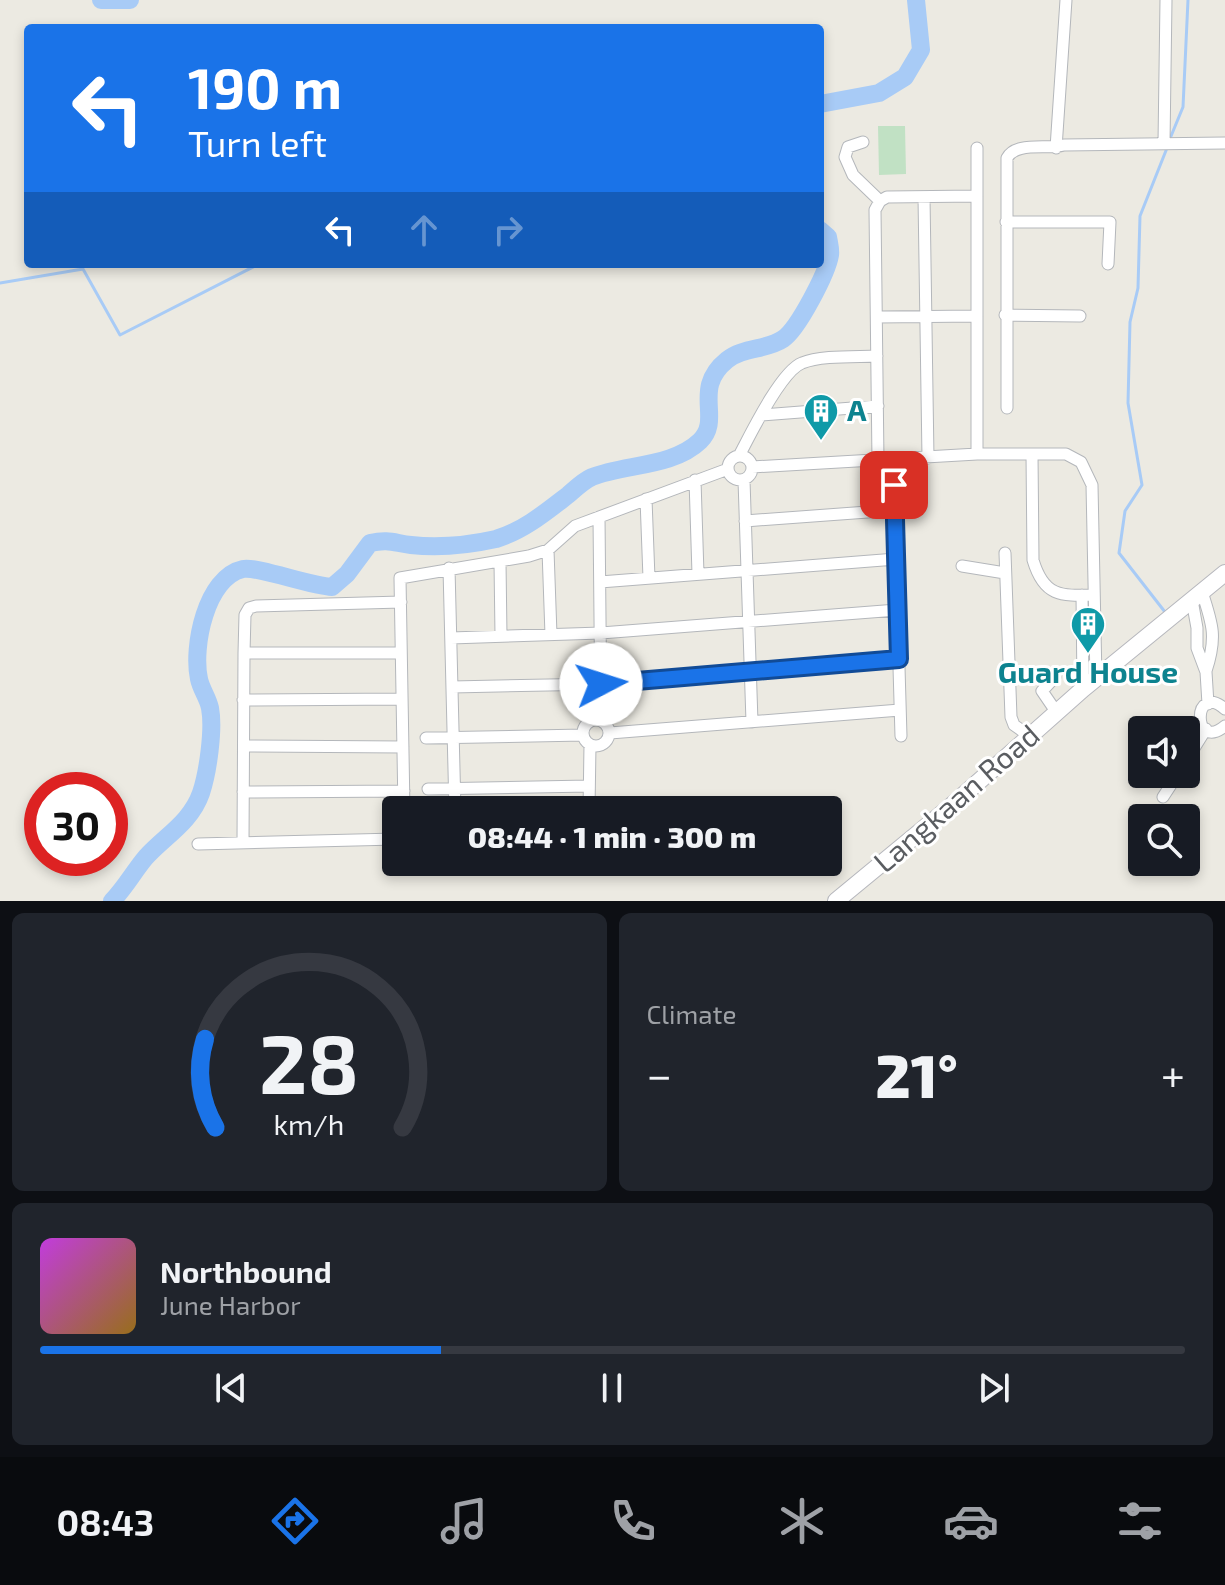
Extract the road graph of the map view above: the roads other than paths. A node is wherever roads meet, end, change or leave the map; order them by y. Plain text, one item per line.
1 (1066, 0) edge
2 (1166, 0) edge
3 (863, 142) dead end
4 (1164, 143) junction
5 (1225, 143) edge
6 (977, 148) dead end
7 (1056, 148) junction
8 (977, 196) junction
9 (924, 197) junction
10 (880, 201) junction
11 (1006, 222) junction
12 (1108, 264) dead end
13 (1005, 315) junction
14 (926, 316) junction
15 (977, 316) junction
16 (1080, 316) dead end
17 (877, 317) junction
18 (877, 356) junction
19 (878, 406) junction
20 (1007, 408) dead end
21 (761, 415) junction
22 (977, 454) junction
23 (1032, 454) junction
24 (739, 456) junction
25 (928, 458) junction
26 (893, 460) junction
27 (878, 461) junction
28 (752, 467) junction
29 (728, 469) junction
30 (695, 480) junction
31 (744, 480) junction
32 (646, 499) junction
33 (895, 510) junction
34 (599, 517) junction
35 (745, 521) junction
36 (548, 550) junction
37 (1005, 553) dead end
38 (896, 559) junction
39 (500, 562) junction
40 (962, 566) dead end
41 (449, 568) junction
42 (747, 571) junction
43 (1005, 573) junction
44 (1225, 573) edge
45 (698, 574) junction
46 (649, 578) junction
47 (600, 582) junction
48 (1088, 595) junction
49 (1197, 596) junction
50 (401, 602) junction
51 (897, 610) junction
52 (749, 622) junction
53 (601, 633) junction
54 (551, 635) junction
55 (501, 636) junction
56 (451, 638) junction
57 (1095, 644) junction
58 (1082, 645) junction
59 (244, 653) junction
60 (401, 653) junction
61 (899, 659) junction
62 (750, 671) junction
63 (1055, 677) dead end
64 (601, 684) junction
65 (1090, 684) junction
66 (452, 687) junction
67 (402, 699) junction
68 (243, 700) junction
69 (1208, 704) junction
70 (1225, 709) edge
71 (900, 710) junction
72 (1057, 713) junction
73 (601, 720) junction
74 (752, 722) junction
75 (1225, 726) edge
76 (1206, 729) junction
77 (610, 733) junction
78 (901, 736) dead end
79 (453, 737) junction
80 (1031, 737) junction
81 (426, 738) dead end
82 (1200, 739) edge
83 (586, 740) junction
84 (244, 746) junction
85 (403, 747) junction
86 (589, 786) junction
87 (454, 788) junction
88 (1169, 788) edge
89 (428, 789) dead end
90 (404, 791) junction
91 (243, 792) junction
92 (404, 796) edge
93 (454, 796) edge
94 (589, 796) edge
95 (1163, 797) dead end
96 (382, 839) edge
97 (243, 843) junction
98 (198, 844) dead end
99 (836, 901) edge

1 - 7 street
2 - 4 street
3 - 10 street
4 - 5 street
4 - 7 street
6 - 8 street
7 - 11 street
8 - 9 street
8 - 15 street
9 - 10 street
9 - 14 street
10 - 17 street
11 - 12 street
11 - 13 street
13 - 16 street
13 - 20 street
14 - 15 street
14 - 17 street
14 - 25 street
15 - 22 street
17 - 18 street
18 - 19 street
18 - 21 street
19 - 21 street
19 - 27 street
21 - 24 street
22 - 23 street
22 - 25 street
23 - 48 street
23 - 48 street
24 - 28 street
24 - 29 street
25 - 26 street
26 - 27 street
26 - 33 street
27 - 28 street
28 - 31 street
29 - 30 street
29 - 31 street
30 - 32 street
30 - 45 street
31 - 35 street
32 - 34 street
32 - 46 street
33 - 35 street
33 - 38 street
34 - 36 street
34 - 47 street
35 - 42 street
36 - 39 street
36 - 54 street
37 - 43 street
38 - 42 street
38 - 51 street
39 - 41 street
39 - 55 street
40 - 43 street
41 - 50 street
41 - 56 street
42 - 45 street
42 - 52 street
43 - 80 street
44 - 49 street, Langkaan Road
45 - 46 street
46 - 47 street
47 - 53 street
48 - 57 street
48 - 58 street
49 - 65 street, Langkaan Road
49 - 69 street
50 - 59 street
50 - 60 street
51 - 52 street
51 - 61 street
52 - 53 street
52 - 62 street
53 - 54 street
53 - 64 street
54 - 55 street
55 - 56 street
56 - 66 street
57 - 58 street
57 - 65 street
58 - 65 street
59 - 60 street
59 - 68 street
60 - 67 street
61 - 62 street
61 - 71 street
62 - 64 street
62 - 74 street
63 - 72 street
64 - 66 street
64 - 73 street
65 - 72 street, Langkaan Road
66 - 79 street
67 - 68 street
67 - 85 street
68 - 84 street
69 - 70 street
69 - 76 street
71 - 74 street
71 - 78 street
72 - 80 street, Langkaan Road
73 - 77 street
73 - 83 street
74 - 77 street
75 - 76 street
76 - 82 street
77 - 83 street
79 - 81 street
79 - 83 street
79 - 87 street
80 - 99 street, Langkaan Road
83 - 86 street
84 - 85 street
84 - 91 street
85 - 90 street
86 - 87 street
86 - 94 street
87 - 89 street
87 - 93 street
88 - 95 street
90 - 91 street
90 - 92 street
91 - 97 street
96 - 97 street
97 - 98 street

